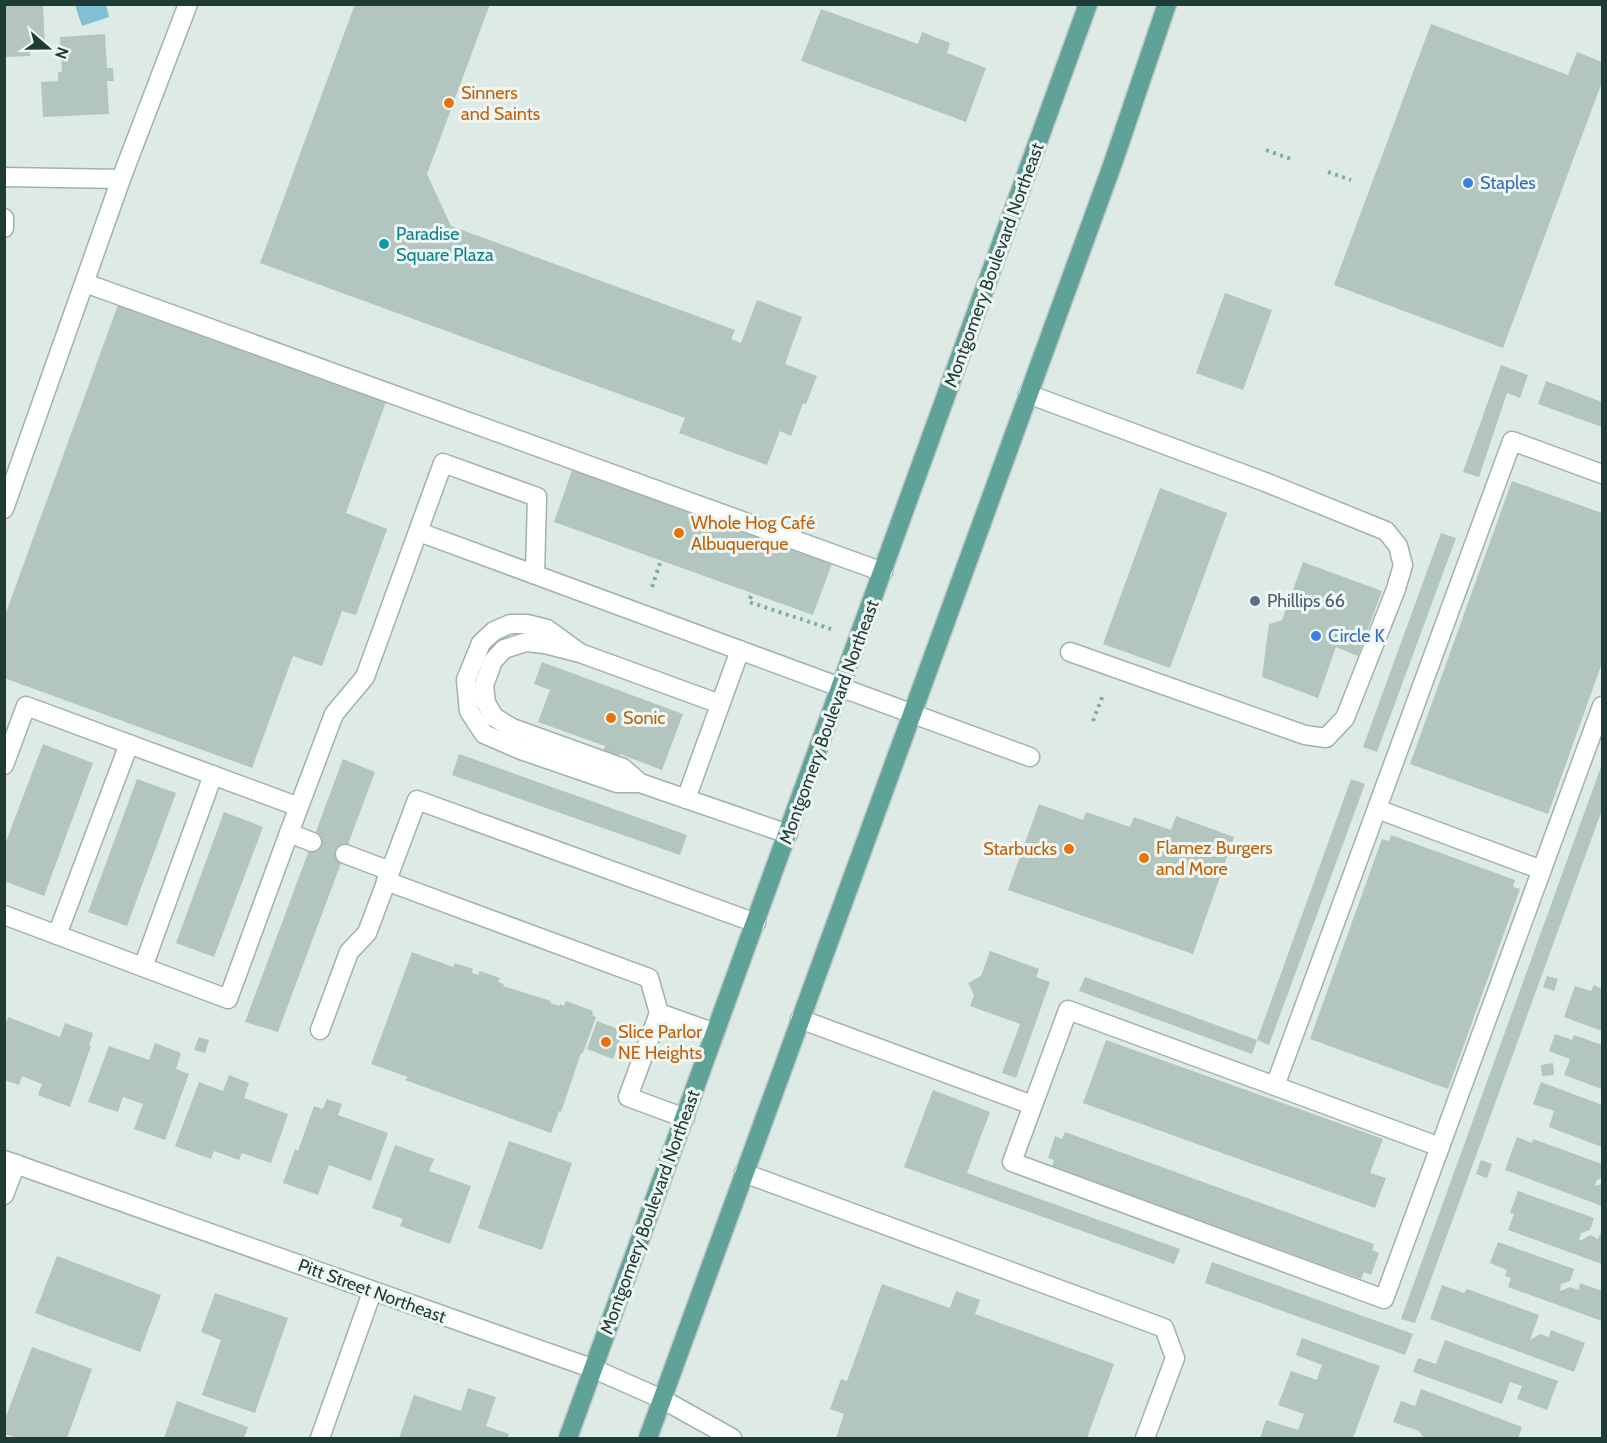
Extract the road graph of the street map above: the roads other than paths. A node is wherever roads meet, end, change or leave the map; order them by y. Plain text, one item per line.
1 (188, 4) edge
2 (1088, 4) edge
3 (1167, 4) edge
4 (4, 177) edge
5 (121, 179) junction
6 (4, 218) edge
7 (4, 228) edge
8 (85, 283) junction
9 (1028, 394) junction
10 (1602, 474) edge
11 (4, 509) edge
12 (419, 532) junction
13 (883, 572) junction
14 (535, 574) junction
15 (740, 650) junction
16 (1070, 652) dead end
17 (841, 686) junction
18 (720, 704) junction
19 (1602, 706) edge
20 (912, 712) junction
21 (129, 744) junction
22 (1030, 757) dead end
23 (4, 765) edge
24 (213, 775) junction
25 (686, 799) junction
26 (299, 807) junction
27 (1377, 809) junction
28 (289, 833) junction
29 (788, 834) junction
30 (312, 842) dead end
31 (345, 854) dead end
32 (1542, 870) junction
33 (388, 876) junction
34 (4, 915) edge
35 (756, 923) junction
36 (57, 935) junction
37 (143, 967) junction
38 (659, 1013) junction
39 (800, 1019) junction
40 (320, 1030) dead end
41 (715, 1033) junction
42 (1275, 1086) junction
43 (1032, 1105) junction
44 (685, 1118) junction
45 (1440, 1147) junction
46 (10, 1162) edge
47 (744, 1173) junction
48 (4, 1195) edge
49 (372, 1292) junction
50 (594, 1369) junction
51 (662, 1400) junction
52 (320, 1438) edge
53 (568, 1438) edge
54 (648, 1438) edge
55 (732, 1438) edge
56 (1145, 1438) edge

1 - 5 street
2 - 13 main road, Montgomery Boulevard Northeast
3 - 9 main road
4 - 5 street
5 - 8 street
6 - 7 street
8 - 11 street
8 - 13 street
9 - 16 street
9 - 20 main road
10 - 27 street
12 - 14 street
12 - 14 street
12 - 26 street
13 - 17 main road, Montgomery Boulevard Northeast
14 - 15 street
15 - 17 street
15 - 18 street
17 - 20 street
17 - 29 main road, Montgomery Boulevard Northeast
18 - 25 street
18 - 25 street
19 - 32 street
20 - 22 street
20 - 39 main road
21 - 23 street
21 - 24 street
21 - 36 street
24 - 26 street
24 - 37 street
25 - 29 street
26 - 28 street
27 - 32 street
27 - 42 street
28 - 30 street
28 - 37 street
29 - 35 main road, Montgomery Boulevard Northeast
31 - 33 street
32 - 45 street
33 - 35 street
33 - 38 street
33 - 40 street
34 - 36 street
35 - 41 main road, Montgomery Boulevard Northeast
36 - 37 street
38 - 41 street
38 - 44 street
39 - 43 street
39 - 47 main road
41 - 44 main road, Montgomery Boulevard Northeast
42 - 43 street
42 - 45 street
43 - 45 street
44 - 50 main road, Montgomery Boulevard Northeast
46 - 48 street
46 - 49 street, Pitt Street Northeast
47 - 51 main road
47 - 56 street
49 - 50 street, Pitt Street Northeast
49 - 52 street
50 - 51 street, Pitt Street Northeast
50 - 53 main road, Montgomery Boulevard Northeast
51 - 54 main road
51 - 55 street, Pitt Street Northeast

